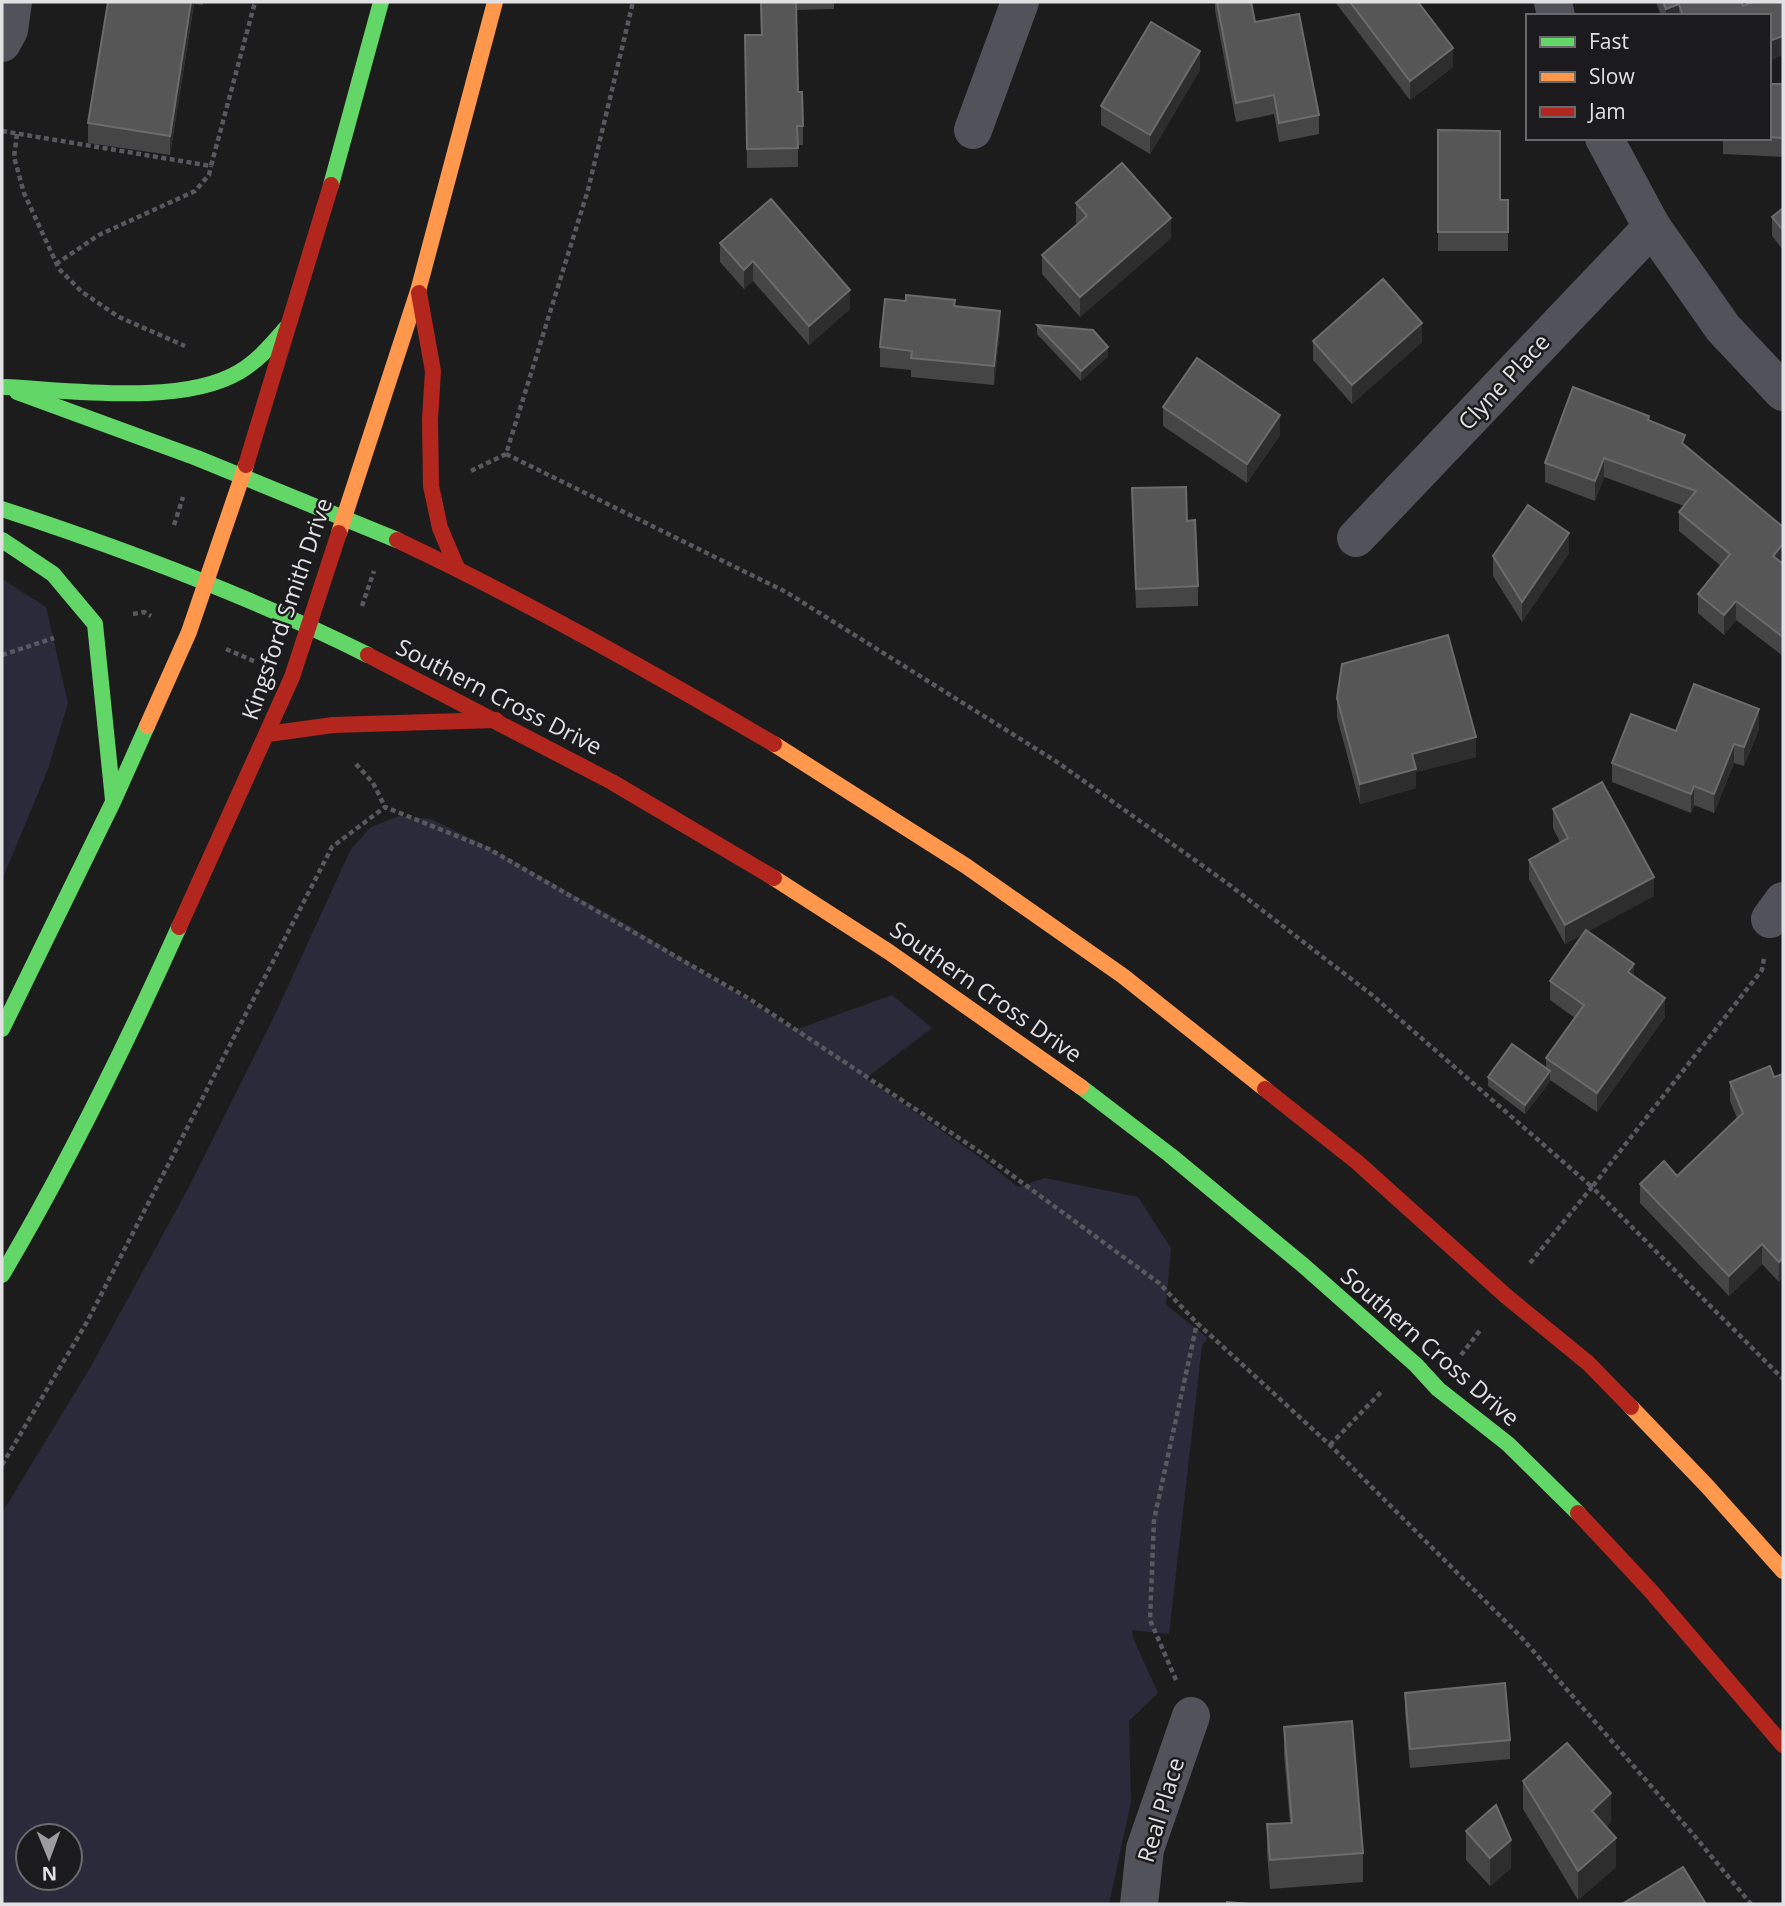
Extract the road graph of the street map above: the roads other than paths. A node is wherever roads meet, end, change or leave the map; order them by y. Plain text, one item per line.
1 (13, 2) edge
2 (381, 2) edge
3 (495, 2) edge
4 (1020, 2) edge
5 (2, 43) edge
6 (973, 130) dead end
7 (1605, 140) edge
8 (1652, 227) junction
9 (418, 291) junction
10 (289, 325) junction
11 (3, 387) edge
12 (1783, 392) edge
13 (242, 477) junction
14 (2, 509) edge
15 (343, 517) junction
16 (1356, 538) dead end
17 (2, 540) edge
18 (457, 568) junction
19 (207, 583) junction
20 (308, 625) junction
21 (496, 720) junction
22 (268, 734) junction
23 (113, 802) junction
24 (2, 1029) edge
25 (2, 1275) edge
26 (1783, 1571) edge
27 (1191, 1716) road end
28 (1783, 1745) edge
29 (1139, 1904) edge

1 - 5 street
2 - 10 main road
3 - 9 main road, Kingsford Smith Drive
4 - 6 street
7 - 8 street
8 - 12 street
8 - 16 street, Clyne Place
9 - 15 main road, Kingsford Smith Drive
9 - 18 main road
10 - 11 main road
10 - 13 main road
11 - 13 main road
13 - 15 main road
13 - 19 main road
14 - 19 main road, Southern Cross Drive
15 - 18 main road
15 - 20 main road, Kingsford Smith Drive
17 - 23 main road
18 - 26 main road
19 - 20 main road, Southern Cross Drive
19 - 23 main road
20 - 21 main road, Southern Cross Drive
20 - 22 main road, Kingsford Smith Drive
21 - 22 main road
21 - 28 main road, Southern Cross Drive
22 - 25 main road, Kingsford Smith Drive
23 - 24 main road
27 - 29 street, Real Place

